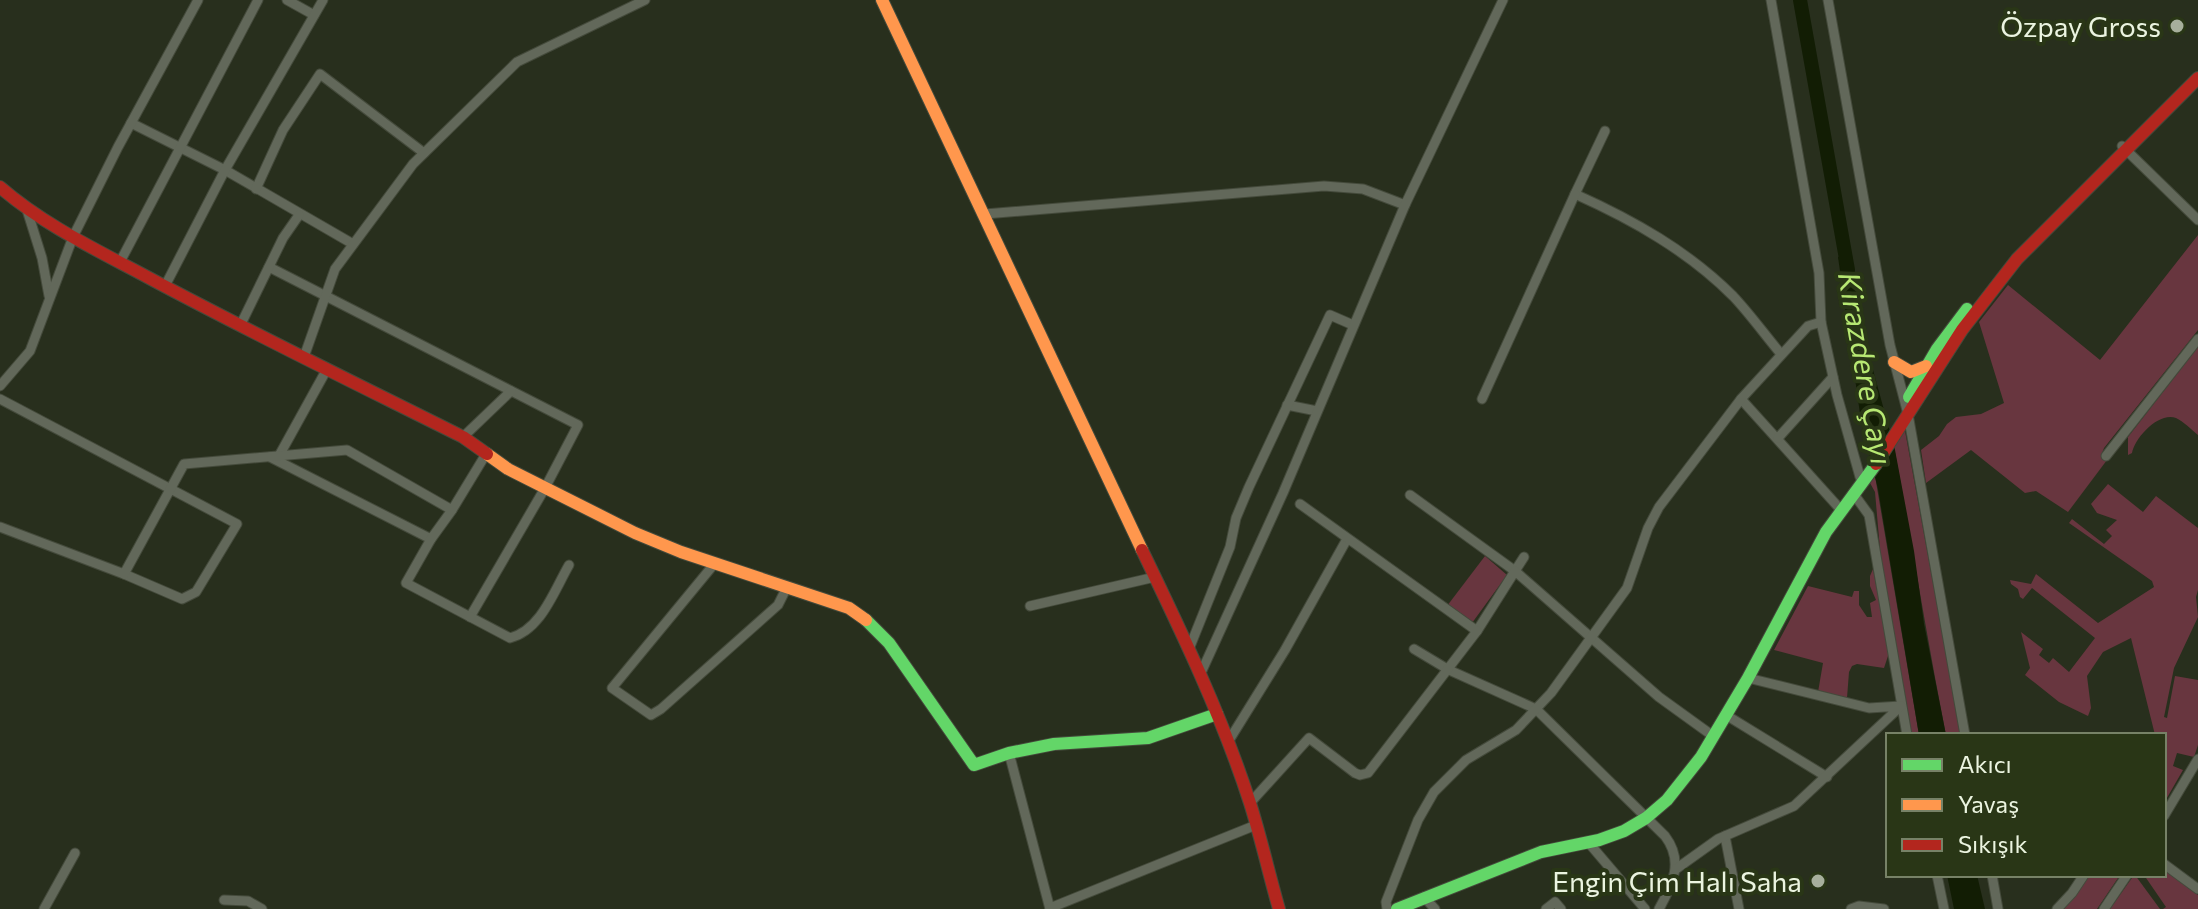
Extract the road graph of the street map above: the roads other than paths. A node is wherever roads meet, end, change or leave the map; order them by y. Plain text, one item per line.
1 (198, 0) edge
2 (258, 0) edge
3 (287, 0) edge
4 (323, 0) edge
5 (645, 0) edge
6 (882, 0) edge
7 (1503, 0) edge
8 (1771, 0) edge
9 (1828, 0) edge
10 (627, 4) edge
11 (314, 15) junction
12 (2198, 66) edge
13 (2198, 78) edge
14 (131, 123) junction
15 (1605, 131) dead end
16 (180, 147) junction
17 (2125, 148) junction
18 (424, 153) junction
19 (225, 170) junction
20 (0, 187) edge
21 (256, 189) junction
22 (1575, 194) junction
23 (1405, 205) junction
24 (27, 210) junction
25 (985, 214) junction
26 (299, 215) junction
27 (2198, 220) edge
28 (73, 237) junction
29 (353, 244) junction
30 (120, 262) junction
31 (269, 267) junction
32 (165, 286) junction
33 (326, 295) junction
34 (49, 299) junction
35 (1821, 322) junction
36 (1353, 325) junction
37 (240, 326) junction
38 (2198, 339) edge
39 (1781, 354) junction
40 (304, 357) junction
41 (1894, 362) junction
42 (1926, 366) junction
43 (327, 369) junction
44 (1833, 377) junction
45 (0, 386) edge
46 (511, 391) junction
47 (0, 399) edge
48 (1482, 399) dead end
49 (1741, 399) junction
50 (1287, 405) junction
51 (1317, 411) junction
52 (1904, 415) junction
53 (463, 437) junction
54 (1778, 438) junction
55 (280, 454) junction
56 (486, 454) junction
57 (267, 455) junction
58 (2106, 456) dead end
59 (1865, 473) junction
60 (171, 488) junction
61 (545, 488) junction
62 (1853, 493) junction
63 (1410, 495) dead end
64 (1300, 504) dead end
65 (452, 510) junction
66 (1841, 510) junction
67 (0, 527) edge
68 (431, 539) junction
69 (1347, 539) junction
70 (1524, 557) dead end
71 (715, 563) junction
72 (569, 565) dead end
73 (1515, 571) junction
74 (124, 574) junction
75 (1155, 577) junction
76 (787, 587) junction
77 (1030, 606) dead end
78 (470, 617) junction
79 (1477, 631) junction
80 (1591, 640) junction
81 (1189, 649) junction
82 (1414, 649) dead end
83 (1449, 670) junction
84 (1200, 675) junction
85 (1748, 678) junction
86 (1901, 706) junction
87 (1536, 709) junction
88 (1217, 714) junction
89 (1726, 715) junction
90 (1907, 733) edge
91 (1965, 733) edge
92 (1713, 736) junction
93 (1228, 742) junction
94 (1009, 753) junction
95 (2197, 764) edge
96 (1827, 777) junction
97 (1250, 803) junction
98 (2166, 813) edge
99 (1646, 818) junction
100 (1256, 825) junction
101 (1725, 836) junction
102 (1588, 842) junction
103 (75, 853) dead end
104 (2166, 865) edge
105 (1676, 869) junction
106 (1937, 877) edge
107 (1992, 877) edge
108 (2083, 877) edge
109 (2126, 877) edge
110 (2197, 885) edge
111 (1424, 897) junction
112 (224, 900) dead end
113 (1050, 908) edge
114 (44, 909) edge
115 (262, 909) edge
116 (1279, 909) edge
117 (1396, 909) edge
118 (1435, 909) edge
119 (1546, 909) edge
120 (1561, 909) edge
121 (1645, 909) edge
122 (1659, 909) edge
123 (1739, 909) edge
124 (1851, 909) edge
125 (1884, 909) edge
126 (1944, 909) edge
127 (1998, 909) edge
128 (2057, 909) edge
129 (2104, 909) edge

1 - 14 street
2 - 16 street
3 - 11 street
4 - 11 street
5 - 10 street
6 - 25 main road
7 - 23 street
8 - 35 street
9 - 41 street
10 - 18 street
11 - 19 street
12 - 17 main road
13 - 17 main road
14 - 16 street
14 - 28 street
15 - 22 street
16 - 19 street
16 - 30 street
17 - 27 street
17 - 42 main road
17 - 52 main road
18 - 21 street
18 - 29 street
19 - 21 street
19 - 32 street
20 - 24 main road
21 - 26 street
22 - 39 street
22 - 48 street
23 - 25 street
23 - 36 street
24 - 28 main road
24 - 34 street
25 - 75 main road
26 - 29 street
26 - 31 street
28 - 30 main road
28 - 34 street
29 - 33 street
30 - 32 main road
31 - 33 street
31 - 37 street
32 - 37 main road
33 - 40 street
33 - 46 street
34 - 45 street
35 - 39 street
35 - 44 street
36 - 50 street
36 - 51 street
37 - 40 main road
38 - 58 street
39 - 49 street
40 - 43 main road
41 - 42 main road
41 - 52 street
42 - 52 main road
43 - 53 main road
43 - 55 street
44 - 54 street
44 - 59 street
46 - 53 street
46 - 61 street
47 - 60 street
49 - 54 street
49 - 80 street
50 - 51 street
50 - 81 street
51 - 84 street
52 - 59 main road
52 - 91 street
53 - 56 main road
54 - 66 street
55 - 57 street
55 - 65 street
56 - 61 main road
56 - 65 street
57 - 60 street
57 - 68 street
59 - 62 main road
60 - 74 street
60 - 74 street
61 - 71 main road
61 - 78 street
62 - 66 main road
62 - 86 street
63 - 73 street
64 - 69 street
65 - 68 street
66 - 85 main road
67 - 74 street
68 - 78 street
69 - 79 street
69 - 93 street
70 - 73 street
71 - 76 main road
71 - 76 street
72 - 78 street
73 - 79 street
73 - 80 street
75 - 77 street
75 - 81 main road
76 - 94 main road
79 - 83 street
80 - 87 street
80 - 92 street
81 - 84 main road
82 - 83 street
83 - 87 street
83 - 97 street
84 - 88 main road
85 - 86 street
85 - 89 main road
86 - 90 street
86 - 96 street
87 - 99 street
87 - 117 street
88 - 93 main road
88 - 94 main road
89 - 92 main road
89 - 96 street
92 - 99 main road
93 - 97 main road
94 - 113 street
95 - 98 street
96 - 101 street
97 - 100 main road
99 - 102 main road
99 - 105 street
100 - 113 street
100 - 116 main road
101 - 105 street
101 - 123 street
102 - 111 main road
102 - 121 street
103 - 114 street
104 - 110 street
105 - 122 street
106 - 126 street
107 - 127 street
108 - 128 street
109 - 129 street
111 - 117 main road
111 - 118 street
112 - 115 street
119 - 120 street
124 - 125 street

